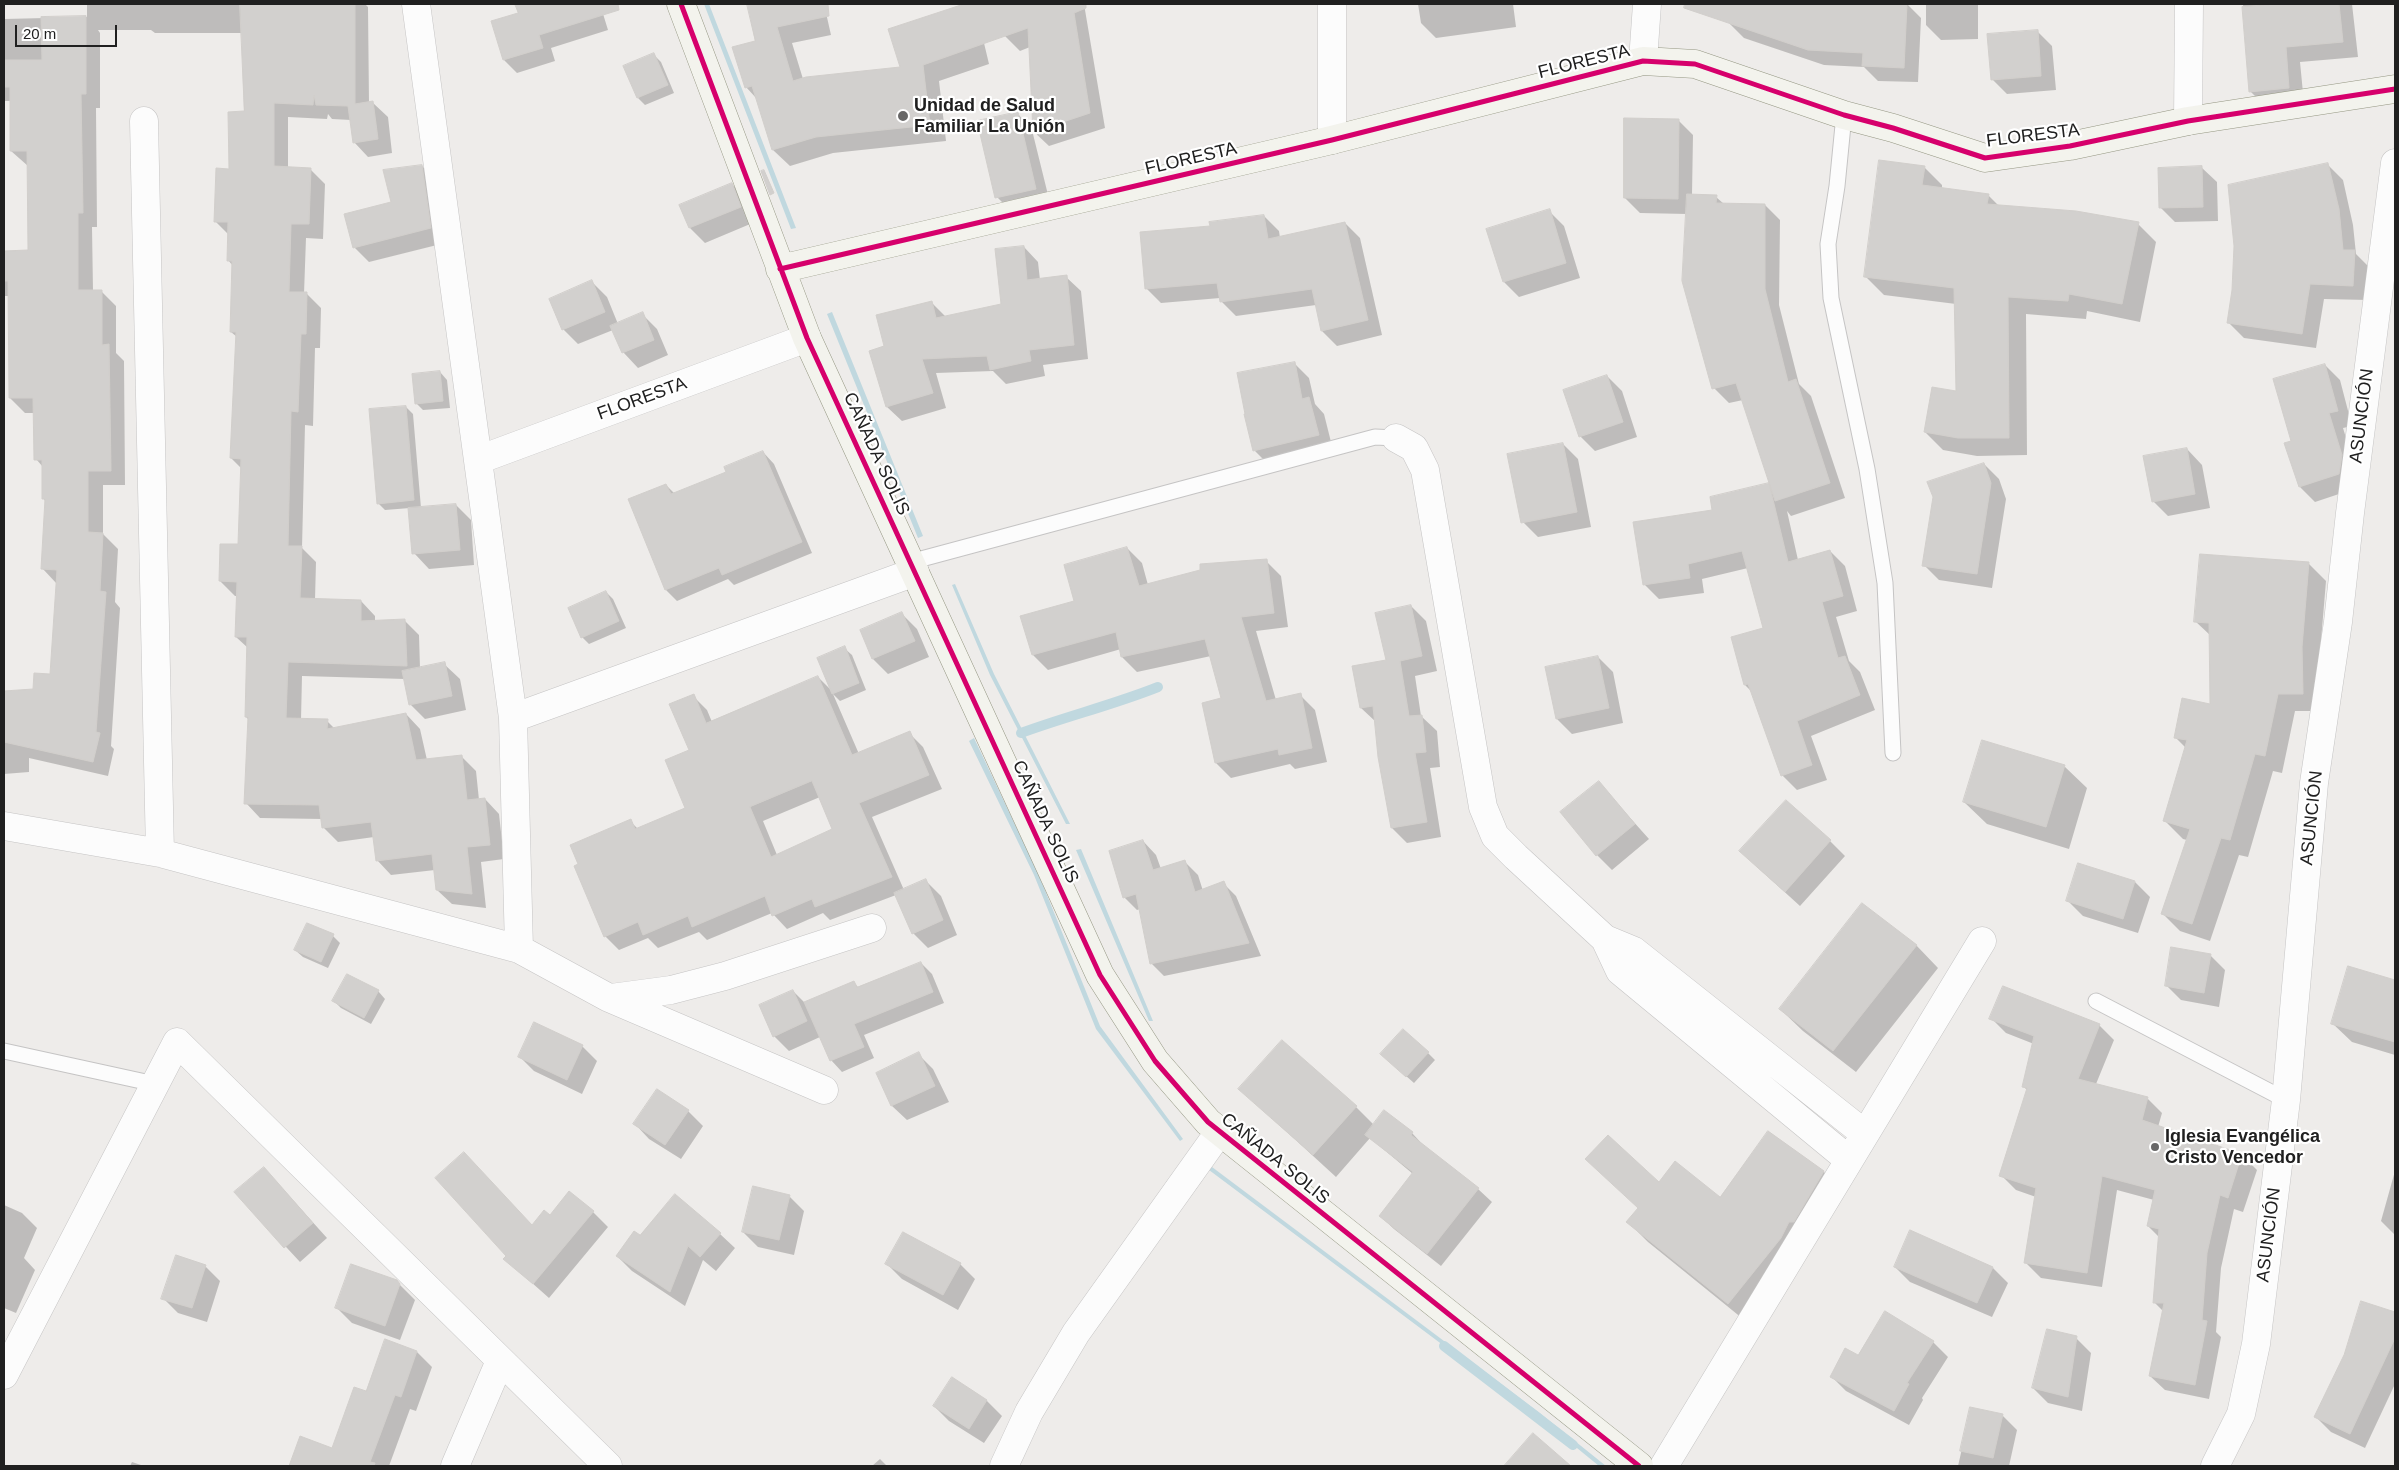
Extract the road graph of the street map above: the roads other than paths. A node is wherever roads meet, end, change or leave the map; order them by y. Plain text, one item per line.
1 (416, 4) edge
2 (681, 4) edge
3 (1332, 4) edge
4 (1647, 4) edge
5 (2189, 4) edge
6 (1643, 61) junction
7 (2395, 89) edge
8 (1844, 115) junction
9 (144, 121) dead end
10 (2188, 121) junction
11 (1332, 140) junction
12 (2395, 163) edge
13 (780, 269) junction
14 (807, 338) junction
15 (1396, 438) joint
16 (478, 460) junction
17 (913, 567) junction
18 (513, 718) junction
19 (1892, 753) dead end
20 (4, 826) edge
21 (160, 853) junction
22 (872, 928) dead end
23 (1605, 940) junction
24 (1982, 940) dead end
25 (519, 949) junction
26 (609, 998) junction
27 (2096, 1002) dead end
28 (4, 1051) edge
29 (155, 1084) junction
30 (824, 1090) dead end
31 (2286, 1100) junction
32 (1220, 1131) junction
33 (1865, 1134) junction
34 (1850, 1160) junction
35 (500, 1361) junction
36 (4, 1375) edge
37 (454, 1466) edge
38 (608, 1466) edge
39 (1004, 1466) edge
40 (1639, 1466) edge
41 (1664, 1466) edge
42 (2214, 1466) edge

1 - 16 street
2 - 13 street, CAÑADA SOLIS
3 - 11 street
4 - 6 street
5 - 10 street
6 - 8 street, FLORESTA
6 - 11 street, FLORESTA
7 - 10 street, FLORESTA
8 - 10 street, FLORESTA
8 - 19 lane
9 - 21 street
11 - 13 street, FLORESTA
12 - 31 street, ASUNCIÓN
13 - 14 street, CAÑADA SOLIS
14 - 16 street, FLORESTA
14 - 17 street, CAÑADA SOLIS
15 - 17 lane
15 - 23 street
16 - 18 street
17 - 18 street
17 - 32 street, CAÑADA SOLIS
18 - 25 street
20 - 21 street
21 - 25 street
22 - 26 street
23 - 33 street
23 - 34 street
24 - 33 street
25 - 26 street
26 - 30 street
27 - 31 lane
28 - 29 lane
29 - 35 street
29 - 36 street
31 - 42 street, ASUNCIÓN
32 - 39 street
32 - 40 street, CAÑADA SOLIS
33 - 34 street
34 - 41 street
35 - 37 street
35 - 38 street

